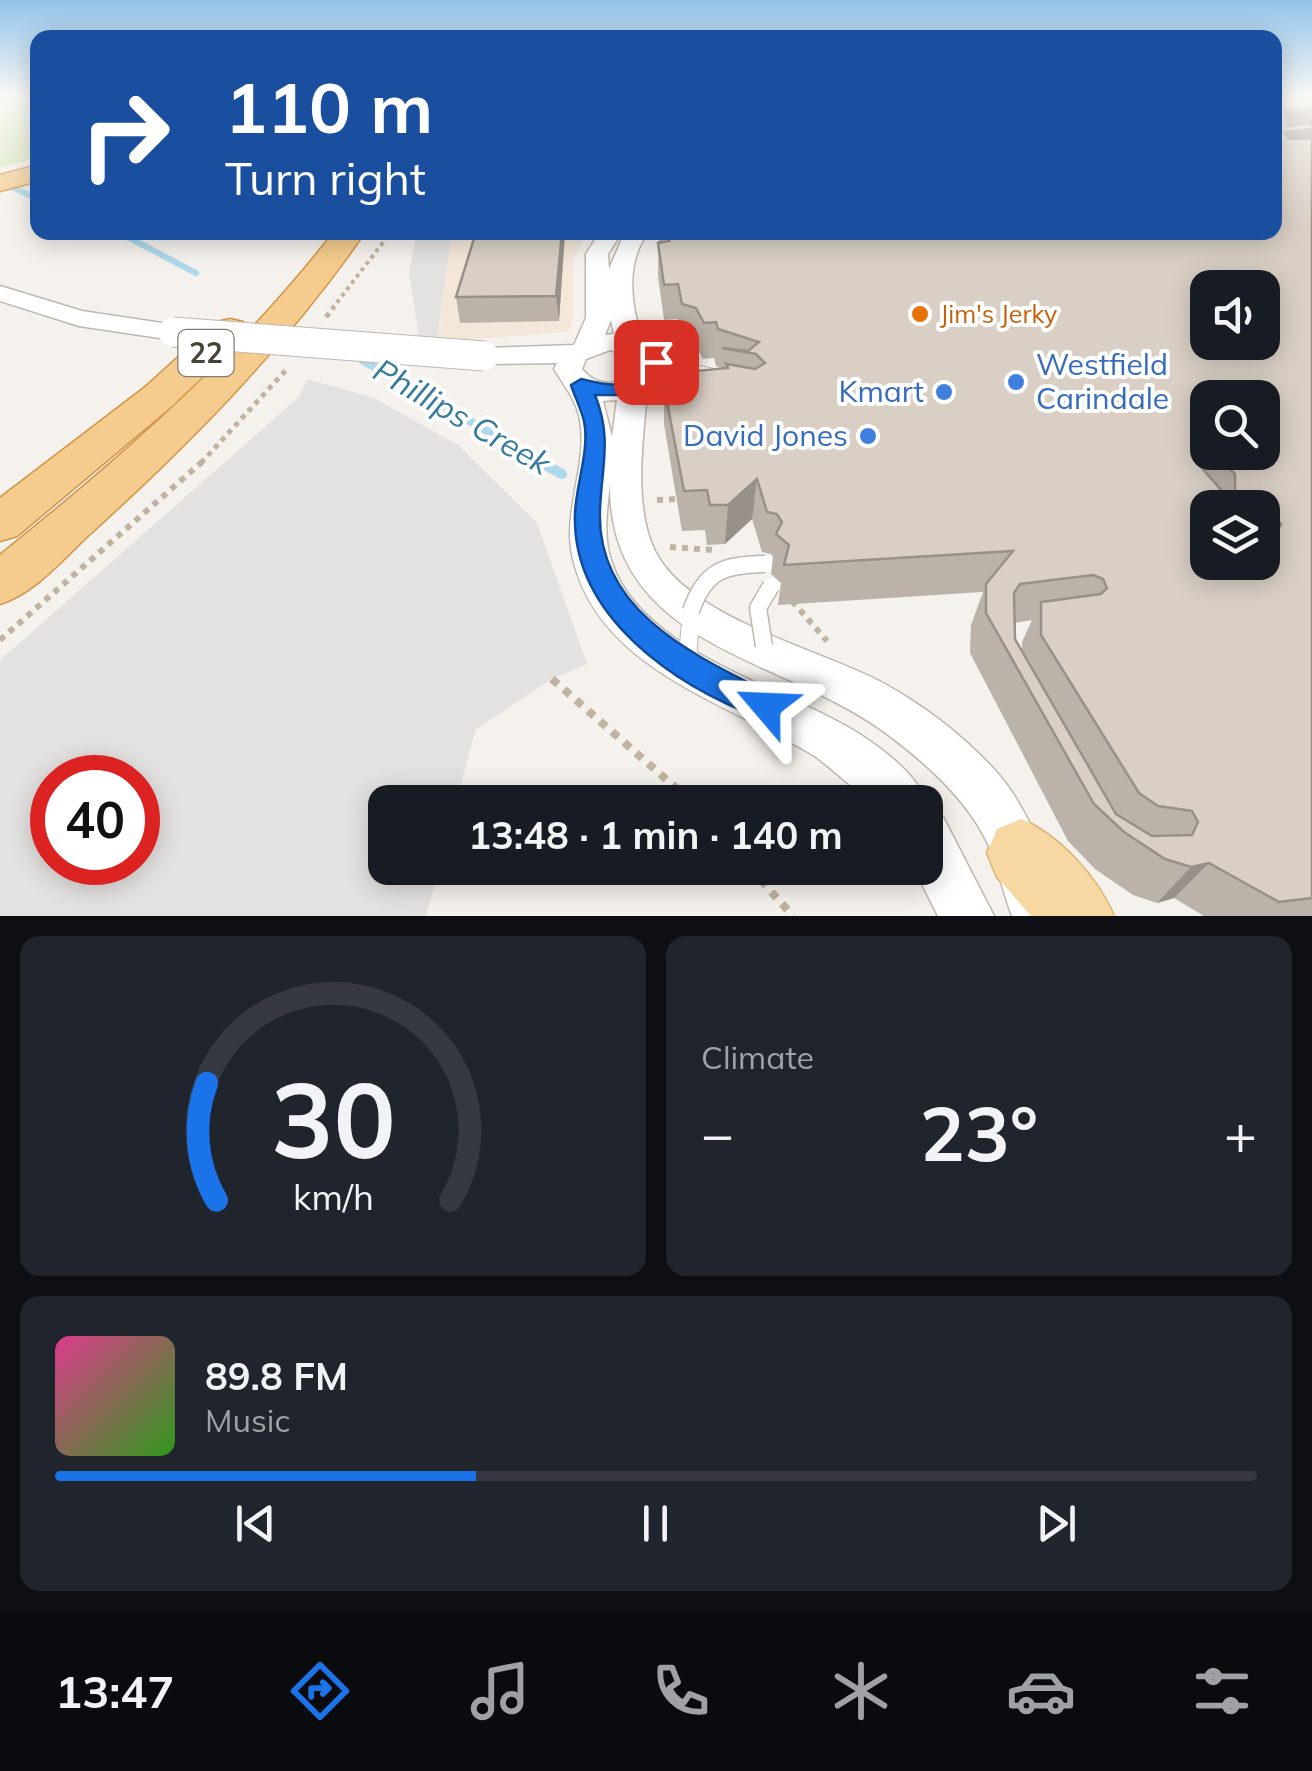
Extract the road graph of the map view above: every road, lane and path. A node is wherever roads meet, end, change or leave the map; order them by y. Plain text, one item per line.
1 (30, 171) edge
2 (0, 179) edge
3 (312, 240) edge
4 (344, 240) edge
5 (606, 240) edge
6 (632, 240) edge
7 (0, 294) edge
8 (630, 344) junction
9 (578, 366) junction
10 (725, 375) edge
11 (702, 388) edge
12 (631, 396) junction
13 (655, 483) dead end
14 (677, 499) edge
15 (657, 500) junction
16 (658, 516) dead end
17 (0, 524) edge
18 (666, 545) dead end
19 (765, 564) dead end
20 (732, 565) junction
21 (0, 584) edge
22 (769, 588) joint
23 (691, 610) junction
24 (764, 646) junction
25 (834, 647) dead end
26 (687, 666) junction
27 (552, 679) dead end
28 (673, 785) edge
29 (885, 785) edge
30 (943, 871) edge
31 (765, 885) edge
32 (1030, 885) edge
33 (792, 916) edge
34 (966, 916) edge
35 (1078, 916) edge

1 - 2 highway
3 - 17 highway, 22
4 - 21 highway, 22
5 - 9 street
6 - 8 street
7 - 9 street, bridge
8 - 9 street
8 - 12 street
9 - 12 street
9 - 12 street
10 - 12 lane
11 - 12 lane
12 - 23 street
12 - 26 street
13 - 15 path
14 - 15 path
15 - 16 path
18 - 20 path
19 - 20 lane, bridge
20 - 23 lane, bridge
22 - 24 lane, bridge
22 - 25 path
23 - 24 street
23 - 26 lane
24 - 32 street
26 - 29 street
27 - 28 path
30 - 34 street
31 - 33 path
32 - 35 main road

